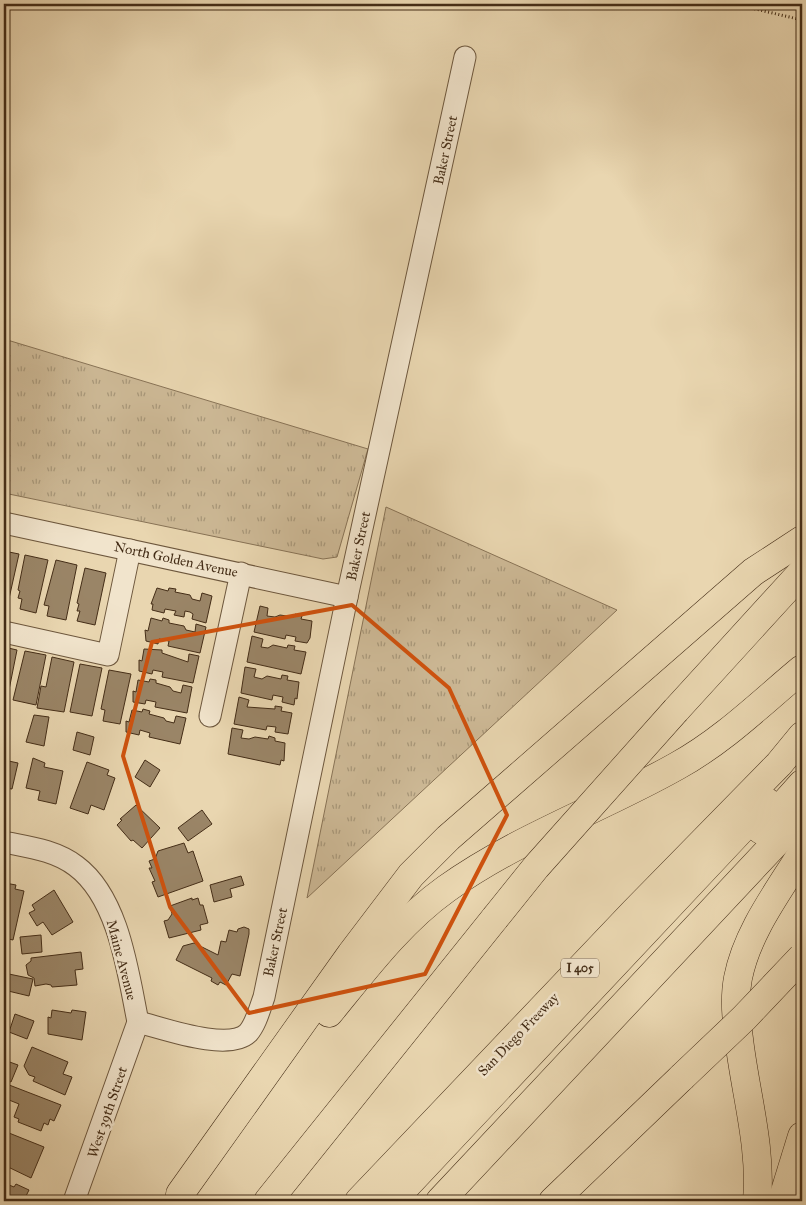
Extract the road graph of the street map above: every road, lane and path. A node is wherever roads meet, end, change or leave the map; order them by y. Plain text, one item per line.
1 (734, 4) edge
2 (802, 20) edge
3 (465, 57) dead end
4 (4, 523) edge
5 (802, 540) edge
6 (130, 550) junction
7 (802, 572) edge
8 (241, 573) junction
9 (347, 597) junction
10 (4, 632) edge
11 (802, 669) edge
12 (210, 716) dead end
13 (802, 736) edge
14 (802, 764) edge
15 (802, 784) edge
16 (802, 815) edge
17 (4, 842) edge
18 (802, 853) edge
19 (802, 956) edge
20 (138, 1022) junction
21 (802, 1136) edge
22 (177, 1198) edge
23 (74, 1201) edge
24 (268, 1201) edge
25 (359, 1201) edge
26 (392, 1201) edge
27 (409, 1201) edge
28 (440, 1201) edge
29 (553, 1201) edge
30 (757, 1201) edge
31 (782, 1201) edge

1 - 2 path
3 - 9 street, Baker Street
4 - 6 street, North Golden Avenue
5 - 22 highway
6 - 8 street, North Golden Avenue
6 - 10 street
7 - 24 highway, bridge
8 - 9 street, North Golden Avenue
8 - 12 street
9 - 20 street, Baker Street
11 - 22 highway
13 - 25 highway, San Diego Freeway / I 405
14 - 26 highway
15 - 27 highway
16 - 28 highway
17 - 20 street, Maine Avenue
18 - 30 highway
19 - 29 highway, bridge
20 - 23 street, West 39th Street
21 - 31 highway

